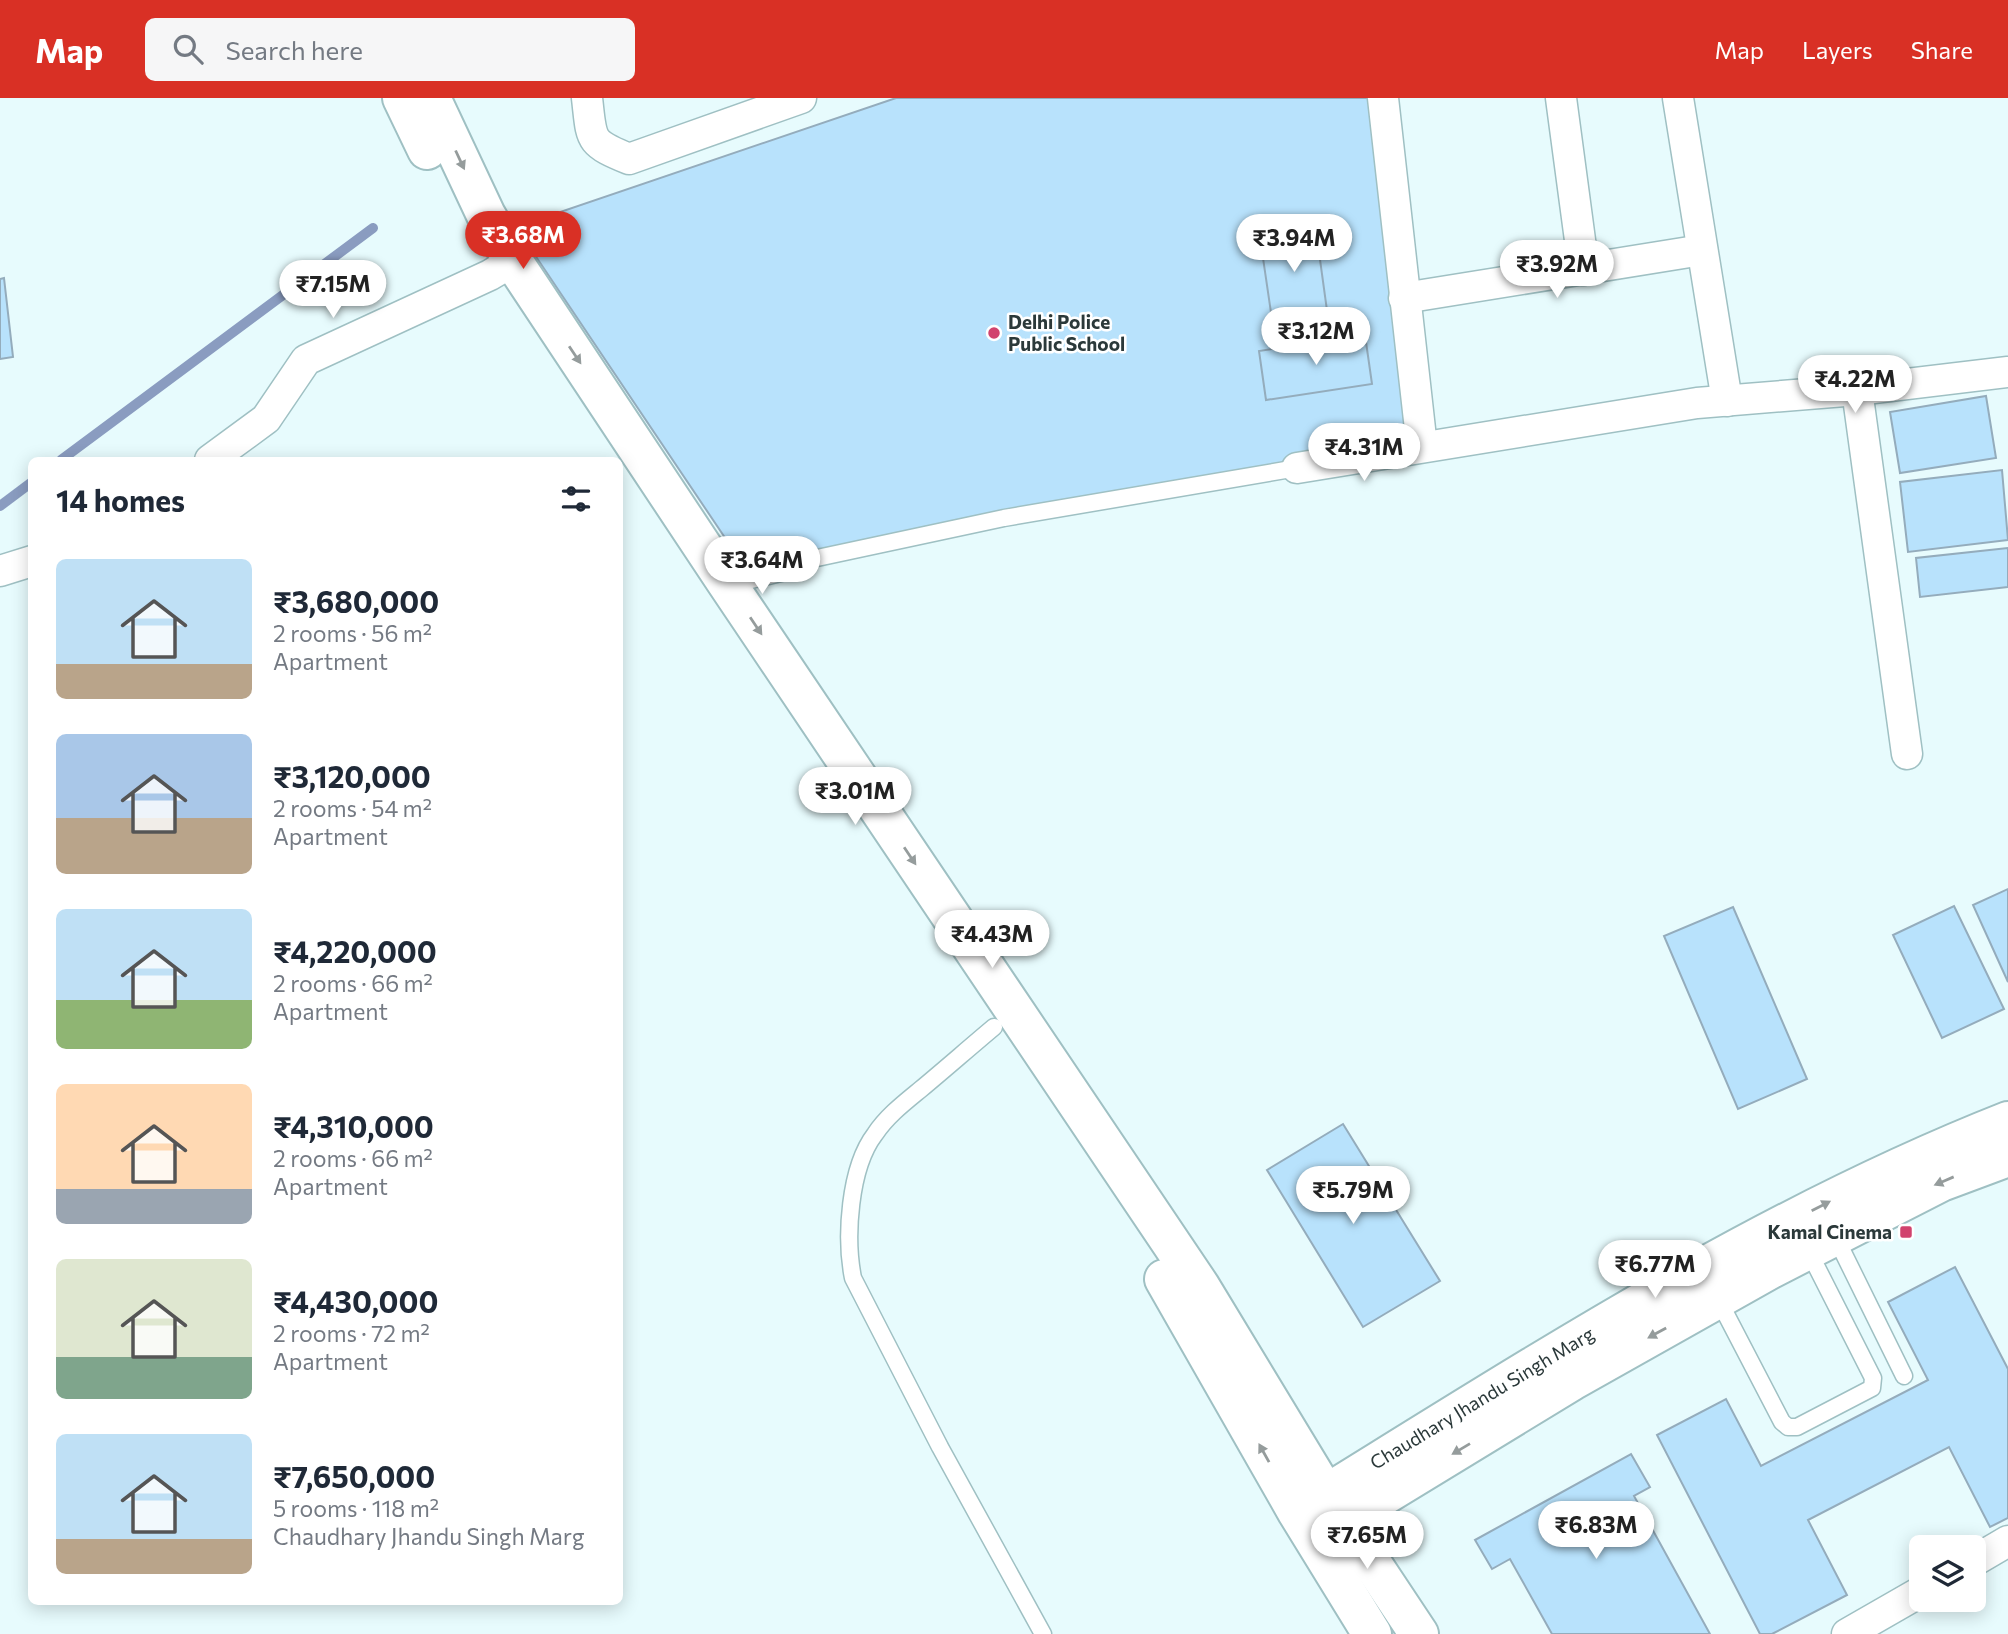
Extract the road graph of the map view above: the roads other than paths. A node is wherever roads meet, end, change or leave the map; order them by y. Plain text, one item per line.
1 (402, 98) edge
2 (431, 98) edge
3 (587, 98) edge
4 (801, 98) edge
5 (1383, 98) edge
6 (1561, 98) edge
7 (1678, 98) edge
8 (1702, 250) junction
9 (501, 268) junction
10 (1584, 270) junction
11 (1404, 298) junction
12 (2008, 372) edge
13 (1857, 390) junction
14 (1727, 401) junction
15 (1422, 447) junction
16 (215, 457) edge
17 (612, 457) edge
18 (1297, 468) joint
19 (623, 473) edge
20 (28, 562) edge
21 (789, 564) joint
22 (0, 571) edge
23 (724, 579) junction
24 (1907, 754) dead end
25 (994, 1027) junction
26 (2008, 1121) edge
27 (2008, 1157) edge
28 (1822, 1243) junction
29 (1718, 1299) junction
30 (1904, 1376) dead end
31 (1320, 1517) junction
32 (2008, 1541) edge
33 (1986, 1554) edge
34 (1909, 1598) edge
35 (1043, 1634) edge
36 (1372, 1634) edge
37 (1419, 1634) edge
38 (1847, 1634) edge

1 - 9 street
2 -> 9 street
3 - 4 street
5 - 11 street
6 - 10 street
7 - 8 street
8 - 10 street
8 - 14 street
9 - 16 street
9 - 17 street
9 -> 23 street
10 - 11 street
11 - 15 street
12 - 13 street
13 - 14 street
13 - 24 street
14 - 15 street
15 - 18 street
18 - 21 lane
19 - 25 street
20 - 22 street
21 - 23 street
23 -> 31 street
31 -> 25 street
25 - 35 lane
31 -> 26 street, Chaudhary Jhandu Singh Marg
27 -> 28 street, Chaudhary Jhandu Singh Marg
28 - 29 street, Chaudhary Jhandu Singh Marg
28 - 29 lane
28 - 30 lane
29 -> 31 street, Chaudhary Jhandu Singh Marg
31 - 36 street
31 - 37 street
32 - 33 street
34 - 38 street

